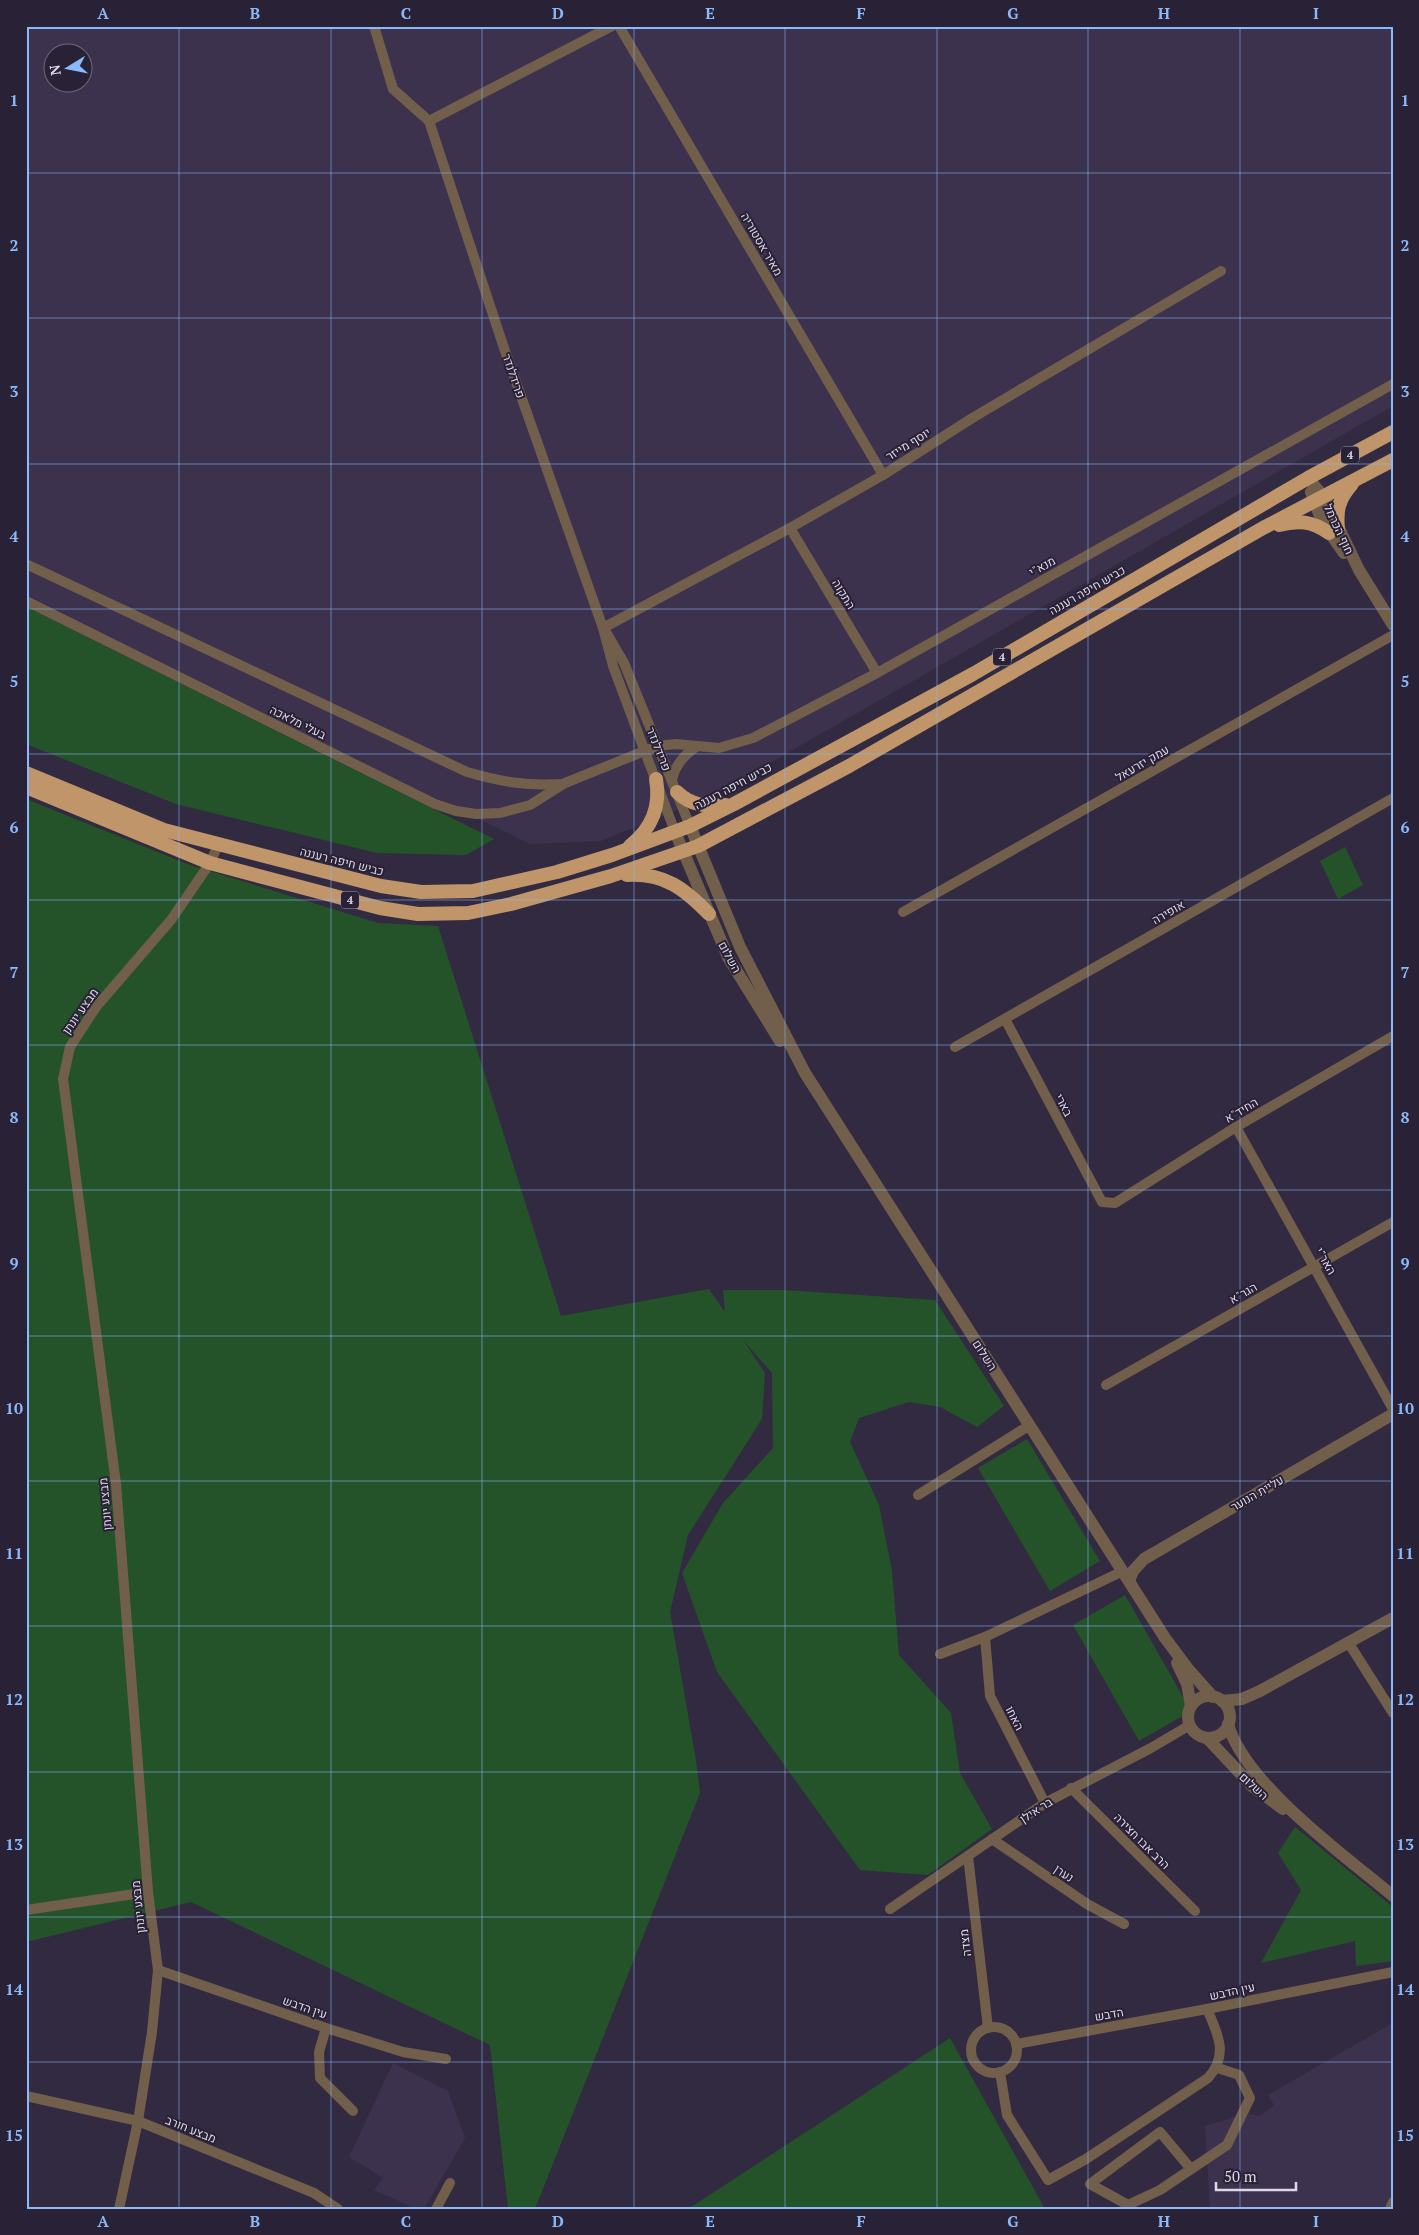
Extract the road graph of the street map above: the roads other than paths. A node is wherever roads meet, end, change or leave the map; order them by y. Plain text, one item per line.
1 (374, 26) edge
2 (612, 26) edge
3 (619, 26) edge
4 (430, 122) junction
5 (1221, 271) dead end
6 (1393, 384) edge
7 (1393, 432) edge
8 (1393, 460) edge
9 (883, 475) junction
10 (1308, 478) junction
11 (1355, 481) junction
12 (1319, 500) junction
13 (790, 528) junction
14 (1263, 528) junction
15 (1334, 531) junction
16 (26, 564) edge
17 (26, 601) edge
18 (1393, 625) edge
19 (604, 628) junction
20 (1393, 635) edge
21 (877, 673) junction
22 (658, 746) junction
23 (696, 747) junction
24 (646, 751) junction
25 (26, 773) edge
26 (656, 779) junction
27 (565, 784) junction
28 (674, 786) junction
29 (26, 787) edge
30 (1393, 798) edge
31 (734, 804) junction
32 (690, 826) junction
33 (675, 832) junction
34 (218, 845) junction
35 (698, 846) junction
36 (623, 851) junction
37 (683, 852) junction
38 (210, 863) junction
39 (611, 876) junction
40 (903, 912) dead end
41 (709, 914) junction
42 (1005, 1019) junction
43 (1393, 1036) edge
44 (955, 1047) dead end
45 (804, 1072) junction
46 (1236, 1127) junction
47 (1102, 1202) joint
48 (1393, 1222) edge
49 (1315, 1266) junction
50 (1106, 1385) dead end
51 (1393, 1409) edge
52 (1393, 1414) edge
53 (1030, 1425) junction
54 (918, 1495) dead end
55 (1126, 1576) junction
56 (1393, 1618) edge
57 (985, 1637) junction
58 (1165, 1638) junction
59 (1348, 1642) junction
60 (940, 1654) dead end
61 (1217, 1699) junction
62 (1191, 1706) junction
63 (1393, 1713) edge
64 (1228, 1724) junction
65 (1190, 1725) junction
66 (1207, 1738) junction
67 (1071, 1788) junction
68 (1045, 1803) junction
69 (1308, 1826) junction
70 (992, 1839) junction
71 (968, 1856) junction
72 (148, 1892) junction
73 (1393, 1896) edge
74 (890, 1909) dead end
75 (26, 1910) edge
76 (1195, 1911) dead end
77 (1124, 1924) dead end
78 (158, 1970) junction
79 (1393, 1972) edge
80 (1207, 2009) junction
81 (326, 2028) junction
82 (988, 2028) junction
83 (1016, 2044) junction
84 (446, 2059) dead end
85 (1218, 2068) junction
86 (1000, 2072) junction
87 (26, 2096) edge
88 (354, 2111) dead end
89 (138, 2121) junction
90 (1191, 2169) junction
91 (450, 2183) dead end
92 (1393, 2202) edge
93 (119, 2209) edge
94 (338, 2209) edge
95 (436, 2209) edge
96 (1390, 2209) edge

1 - 4 street
2 - 4 street
3 - 9 street, מאיר אסטוריה
4 - 19 street, פרידלנדר
5 - 9 street, יוסף מייזר
6 - 21 street, מנא"י
7 - 10 highway, כביש חיפה רעננה / 4
8 - 11 highway, 4
9 - 13 street, יוסף מייזר
10 - 12 street, חוף הכרמל
10 - 31 highway, כביש חיפה רעננה / 4
11 - 12 highway, 4
11 - 15 highway
12 - 14 highway, 4
12 - 15 street, חוף הכרמל
13 - 19 street, יוסף מייזר
13 - 21 street, התקוה
14 - 15 highway
14 - 35 highway, 4
15 - 18 street, חוף הכרמל
16 - 27 street, בעלי מלאכה
17 - 27 street, בעלי מלאכה
19 - 22 street, פרידלנדר
19 - 24 street, פרידלנדר
20 - 40 street, עמק יזרעאל
21 - 23 street, מנא"י
22 - 23 street, מנא"י
22 - 24 street, מנא"י
22 - 28 street, פרידלנדר
23 - 28 street
24 - 26 street, פרידלנדר
24 - 27 street, בעלי מלאכה
25 - 34 highway, כביש חיפה רעננה / 4
26 - 33 street, פרידלנדר
26 - 36 highway
28 - 31 highway
28 - 32 street, פרידלנדר
29 - 38 highway, 4
30 - 42 street, אופירה
31 - 32 highway, כביש חיפה רעננה / 4
32 - 33 highway, כביש חיפה רעננה / 4
32 - 35 street, פרידלנדר
33 - 36 highway, כביש חיפה רעננה / 4
33 - 37 street, השלום
34 - 36 highway, כביש חיפה רעננה / 4
34 - 38 street, מבצע יונתן
35 - 37 highway, 4
35 - 45 street, השלום
37 - 39 highway, 4
37 - 41 street, השלום
38 - 39 highway, 4
38 - 72 street, מבצע יונתן
39 - 41 highway
41 - 45 street, השלום
42 - 44 street, אופירה
42 - 47 street, בארי
43 - 46 street, החיד"א
45 - 53 street, השלום
46 - 47 street, החיד"א
46 - 49 street, האר"י
48 - 49 street, הגר"א
49 - 50 street, הגר"א
49 - 51 street, האר"י
52 - 55 street, עליית הנוער
53 - 54 street
53 - 55 street, השלום
55 - 57 street
55 - 58 street, השלום
56 - 59 street
57 - 60 street
57 - 68 street, האחו
58 - 61 street, השלום
58 - 62 street, השלום
59 - 61 street
59 - 63 street
61 - 62 street
61 - 64 street
62 - 65 street
64 - 66 street
64 - 69 street, השלום
65 - 66 street
65 - 67 street, בר אילן
66 - 69 street, השלום
67 - 68 street, בר אילן
67 - 76 street, הרב אבו חצירה
68 - 70 street, בר אילן
69 - 73 street, השלום
70 - 71 street, בר אילן
70 - 77 street, נערן
71 - 74 street, בר אילן
71 - 82 street, מצדה
72 - 75 street
72 - 78 street, מבצע יונתן
78 - 81 street, עין הדבש
78 - 89 street, מבצע יונתן
79 - 80 street, עין הדבש
80 - 83 street, הדבש
80 - 85 street, עין הדבש
81 - 84 street, עין הדבש
81 - 88 street
82 - 83 street
82 - 86 street
83 - 86 street
85 - 86 street
85 - 90 street
87 - 89 street, מבצע חורב
89 - 93 street, מבצע יונתן
89 - 94 street, מבצע חורב
90 - 90 street
91 - 95 street
92 - 96 street

